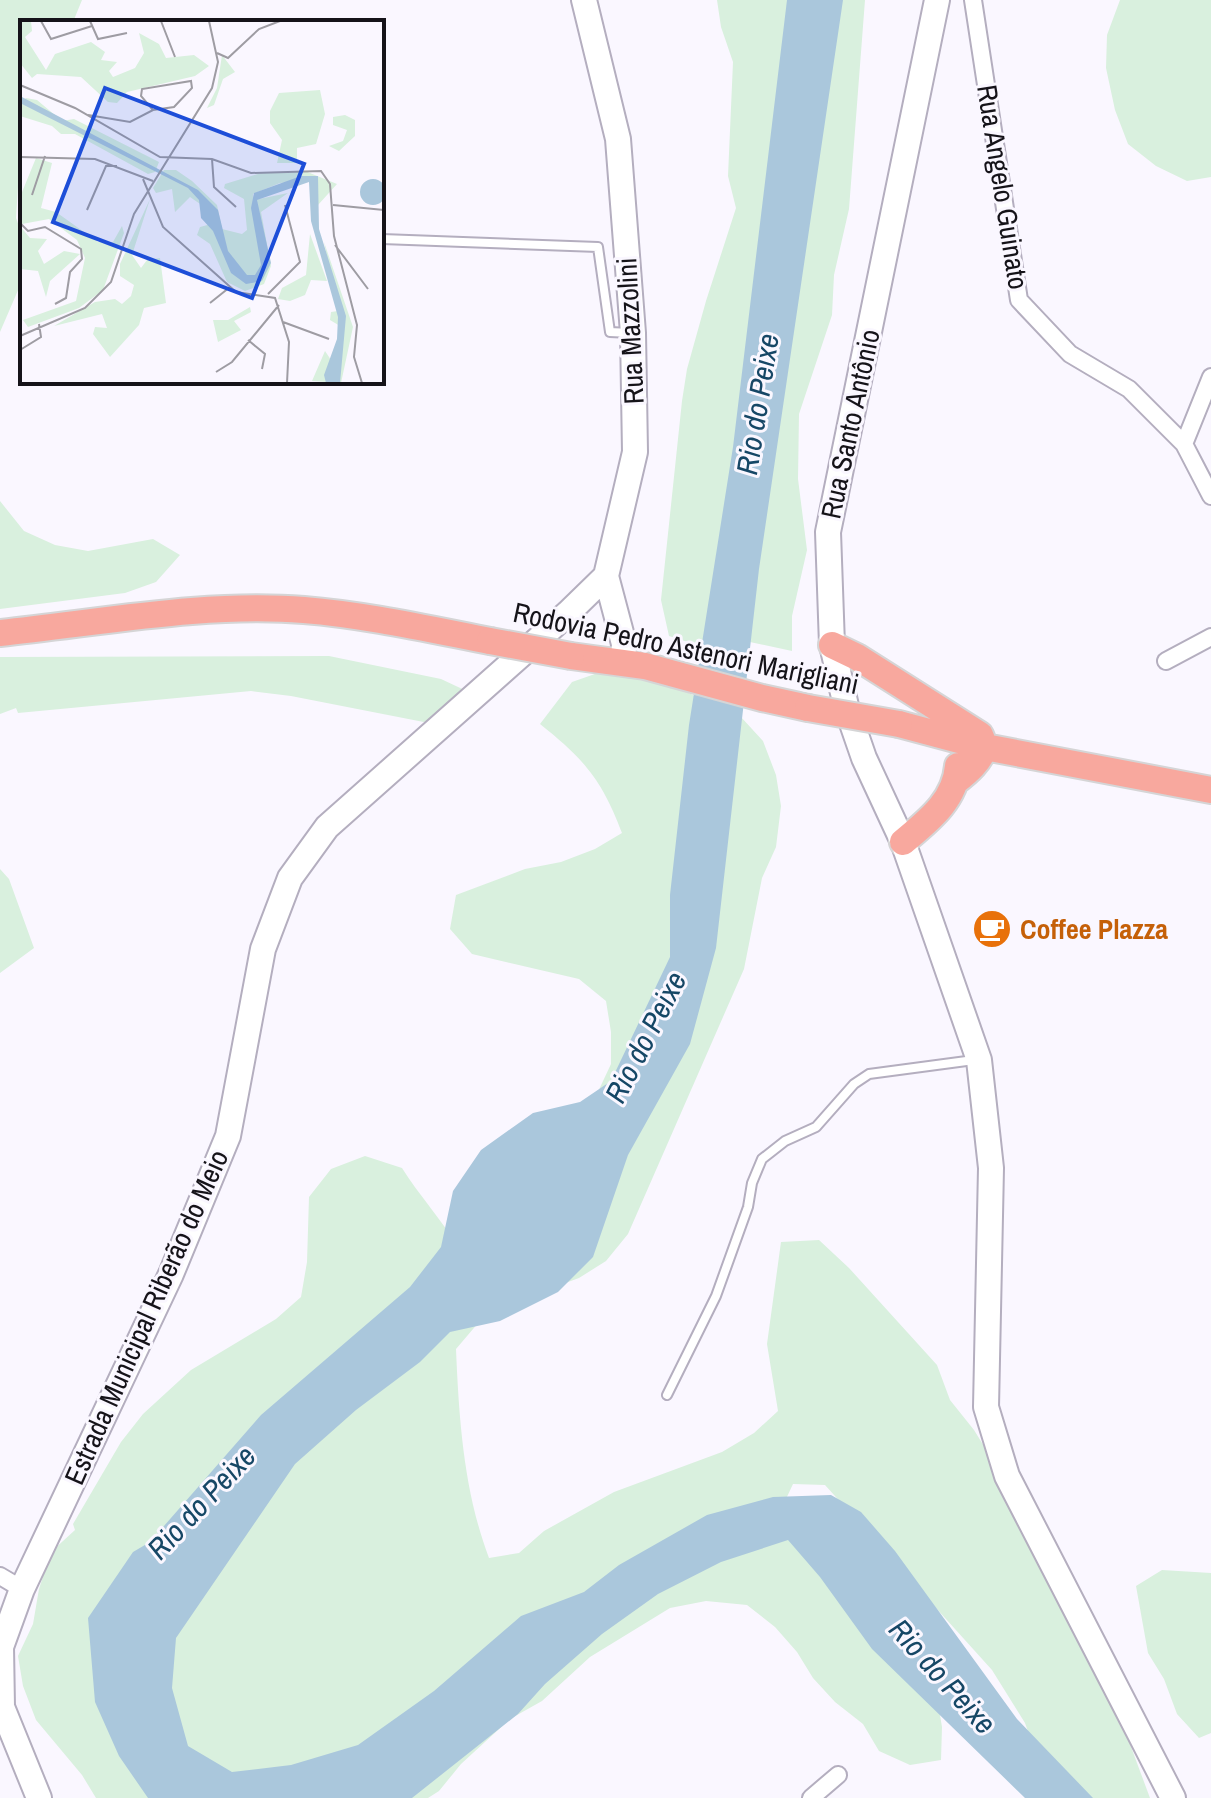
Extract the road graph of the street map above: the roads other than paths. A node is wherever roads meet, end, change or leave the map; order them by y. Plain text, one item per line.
1 (584, 0) edge
2 (937, 0) edge
3 (973, 0) edge
4 (384, 239) edge
5 (633, 333) junction
6 (1211, 377) edge
7 (1184, 444) junction
8 (1211, 496) edge
9 (606, 576) junction
10 (0, 633) edge
11 (1211, 637) edge
12 (832, 645) junction
13 (1166, 661) dead end
14 (634, 664) junction
15 (958, 739) junction
16 (985, 747) junction
17 (956, 781) junction
18 (1211, 790) edge
19 (903, 842) junction
20 (979, 1060) junction
21 (667, 1395) dead end
22 (0, 1576) edge
23 (22, 1589) junction
24 (838, 1775) dead end
25 (39, 1798) edge
26 (811, 1798) edge
27 (1173, 1798) edge

1 - 5 street, Rua Mazzolini
2 - 12 street, Rua Santo Antônio
3 - 7 street, Rua Angelo Guinato
4 - 5 lane
5 - 9 street, Rua Mazzolini
6 - 7 street
7 - 8 street, Rua Angelo Guinato
9 - 14 street, Rua Mazzolini
9 - 23 street, Estrada Municipal Riberão do Meio
10 - 14 main road, Rodovia Pedro Astenori Marigliani, bridge
11 - 13 street
12 - 16 main road
12 - 19 street, Rua Santo Antônio
14 - 15 main road, Rodovia Pedro Astenori Marigliani, bridge
15 - 16 main road, Rodovia Pedro Astenori Marigliani
15 - 17 main road
16 - 17 main road
16 - 18 main road, Rodovia Pedro Astenori Marigliani
17 - 19 main road
19 - 20 street, Rua Santo Antônio
20 - 21 lane
20 - 27 street, Rua Santo Antônio
22 - 23 street
23 - 25 street, Estrada Municipal Riberão do Meio
24 - 26 street

